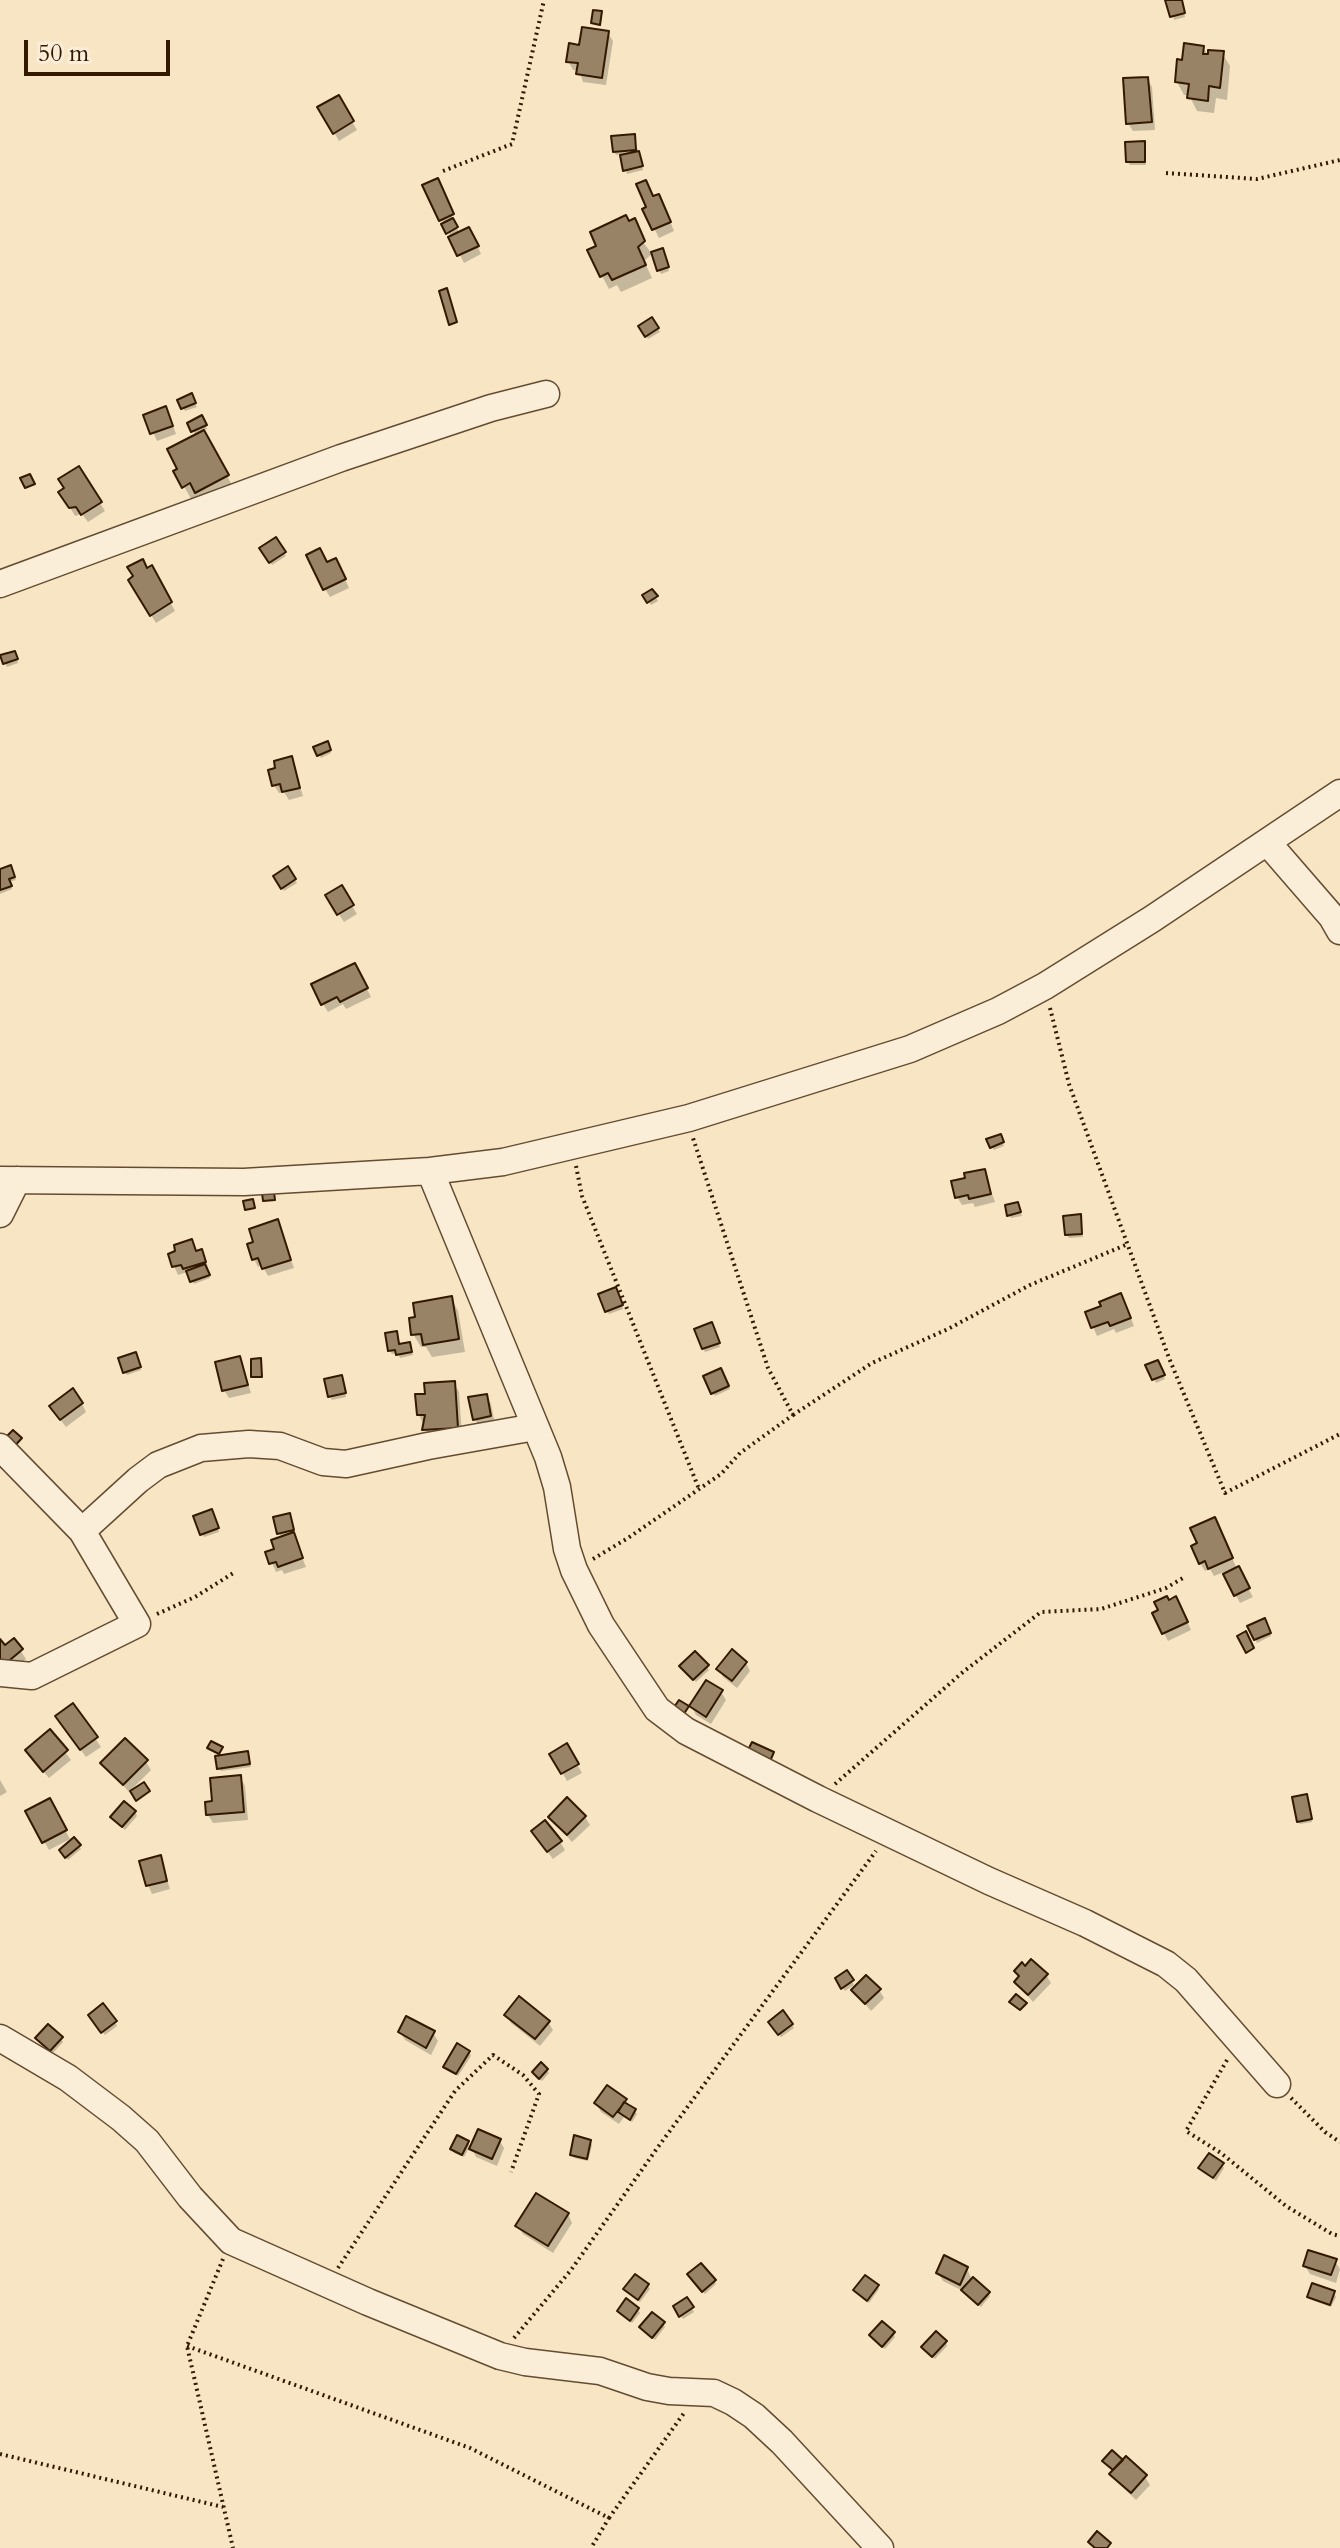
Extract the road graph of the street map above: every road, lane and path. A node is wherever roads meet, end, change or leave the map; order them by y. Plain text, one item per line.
1 (544, 0) edge
2 (1340, 160) edge
3 (443, 171) dead end
4 (1166, 173) dead end
5 (546, 394) dead end
6 (0, 584) edge
7 (1340, 793) edge
8 (1267, 842) junction
9 (1340, 931) edge
10 (1045, 986) junction
11 (689, 1118) junction
12 (572, 1147) junction
13 (430, 1171) junction
14 (8, 1180) edge
15 (0, 1214) edge
16 (1128, 1244) junction
17 (793, 1415) junction
18 (535, 1427) junction
19 (1340, 1434) edge
20 (0, 1447) edge
21 (699, 1489) junction
22 (82, 1531) junction
23 (574, 1570) junction
24 (235, 1572) dead end
25 (1183, 1578) dead end
26 (137, 1624) junction
27 (0, 1673) edge
28 (818, 1799) junction
29 (889, 1834) junction
30 (0, 2038) edge
31 (1238, 2040) junction
32 (1277, 2084) joint
33 (1340, 2142) edge
34 (511, 2172) dead end
35 (1340, 2236) edge
36 (231, 2241) junction
37 (329, 2283) junction
38 (187, 2346) junction
39 (500, 2356) junction
40 (700, 2391) junction
41 (0, 2454) edge
42 (223, 2507) junction
43 (609, 2518) junction
44 (233, 2548) edge
45 (591, 2548) edge
46 (880, 2548) edge

1 - 3 path
2 - 4 path
5 - 6 street
7 - 8 street
8 - 9 street
8 - 10 street
10 - 11 street
10 - 16 path
11 - 12 street
11 - 17 path
12 - 13 street
12 - 21 path
13 - 14 street
13 - 18 street
14 - 15 street
16 - 17 path
16 - 19 path
17 - 21 path
18 - 22 street
18 - 23 street
20 - 22 street
21 - 23 path
22 - 26 street
23 - 28 street
24 - 26 path
25 - 28 path
26 - 27 street
28 - 29 street
29 - 31 street
29 - 39 path
30 - 36 street
31 - 32 street
31 - 35 path
32 - 33 path
34 - 37 path
36 - 37 street
36 - 38 path
37 - 39 street
38 - 42 path
38 - 43 path
39 - 40 street
40 - 43 path
40 - 46 street
41 - 42 path
42 - 44 path
43 - 45 path

